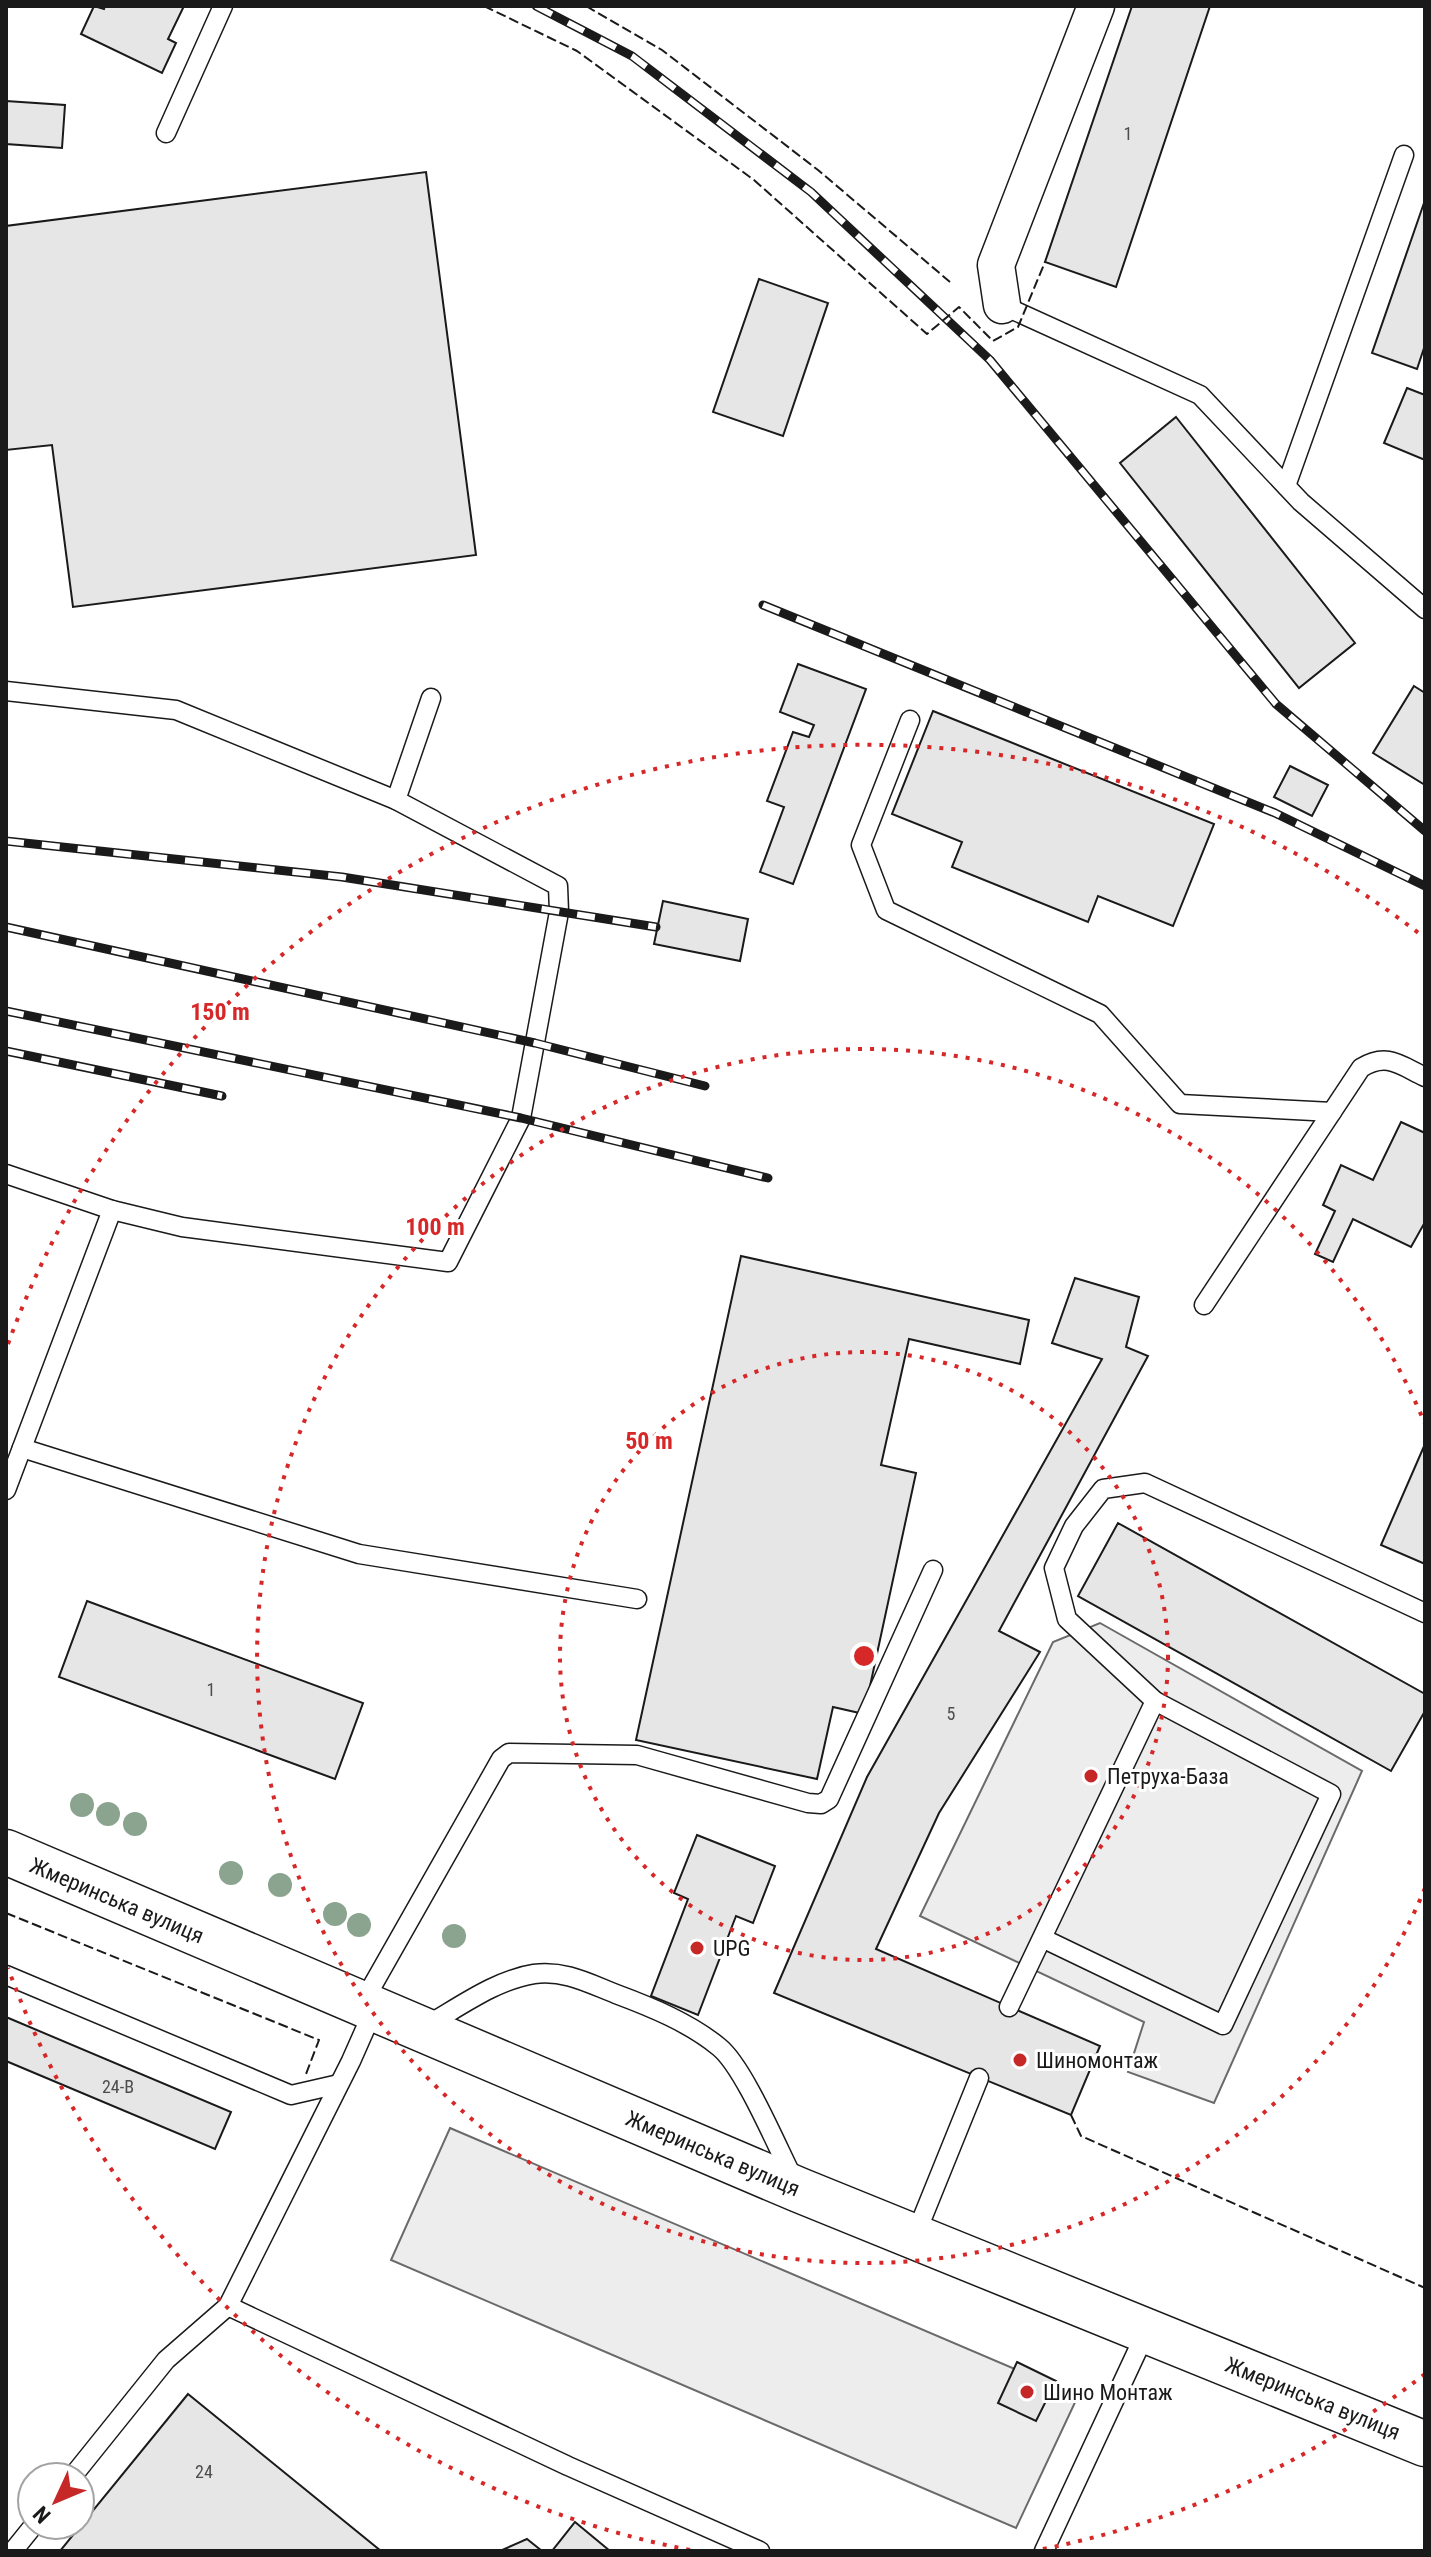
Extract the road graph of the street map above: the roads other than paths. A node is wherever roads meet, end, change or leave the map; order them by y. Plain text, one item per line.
1 (223, 6) edge
2 (1096, 6) edge
3 (166, 133) dead end
4 (1404, 155) dead end
5 (1002, 305) joint
6 (1286, 486) junction
7 (1425, 609) edge
8 (6, 691) edge
9 (431, 698) dead end
10 (910, 720) dead end
11 (396, 800) junction
12 (1425, 1077) edge
13 (1332, 1112) junction
14 (6, 1174) edge
15 (112, 1210) junction
16 (1204, 1305) dead end
17 (22, 1448) junction
18 (6, 1490) edge
19 (933, 1570) dead end
20 (637, 1599) dead end
21 (1425, 1613) edge
22 (1155, 1701) junction
23 (6, 1852) edge
24 (1042, 1938) junction
25 (6, 1975) edge
26 (368, 2007) junction
27 (1009, 2007) dead end
28 (420, 2029) junction
29 (979, 2078) dead end
30 (339, 2084) junction
31 (799, 2190) junction
32 (915, 2236) junction
33 (228, 2306) junction
34 (1147, 2330) junction
35 (1425, 2444) edge
36 (85, 2461) edge
37 (760, 2551) edge
38 (1044, 2551) edge

1 - 3 lane
2 - 5 street
4 - 6 lane
5 - 6 lane
6 - 7 lane
8 - 11 lane
9 - 11 lane
10 - 13 lane
11 - 15 lane
12 - 13 lane
13 - 16 lane
14 - 15 lane
15 - 17 lane
17 - 18 lane
17 - 20 lane
19 - 26 lane
21 - 22 lane
22 - 24 lane
22 - 24 lane
23 - 26 main road, Жмеринська вулиця
24 - 27 lane
25 - 30 lane
26 - 28 main road, Жмеринська вулиця
26 - 30 lane
28 - 31 main road, Жмеринська вулиця
28 - 31 lane
29 - 32 lane
30 - 33 lane
31 - 32 main road, Жмеринська вулиця
32 - 34 main road, Жмеринська вулиця
33 - 36 lane
33 - 37 lane
34 - 35 main road, Жмеринська вулиця
34 - 38 lane

